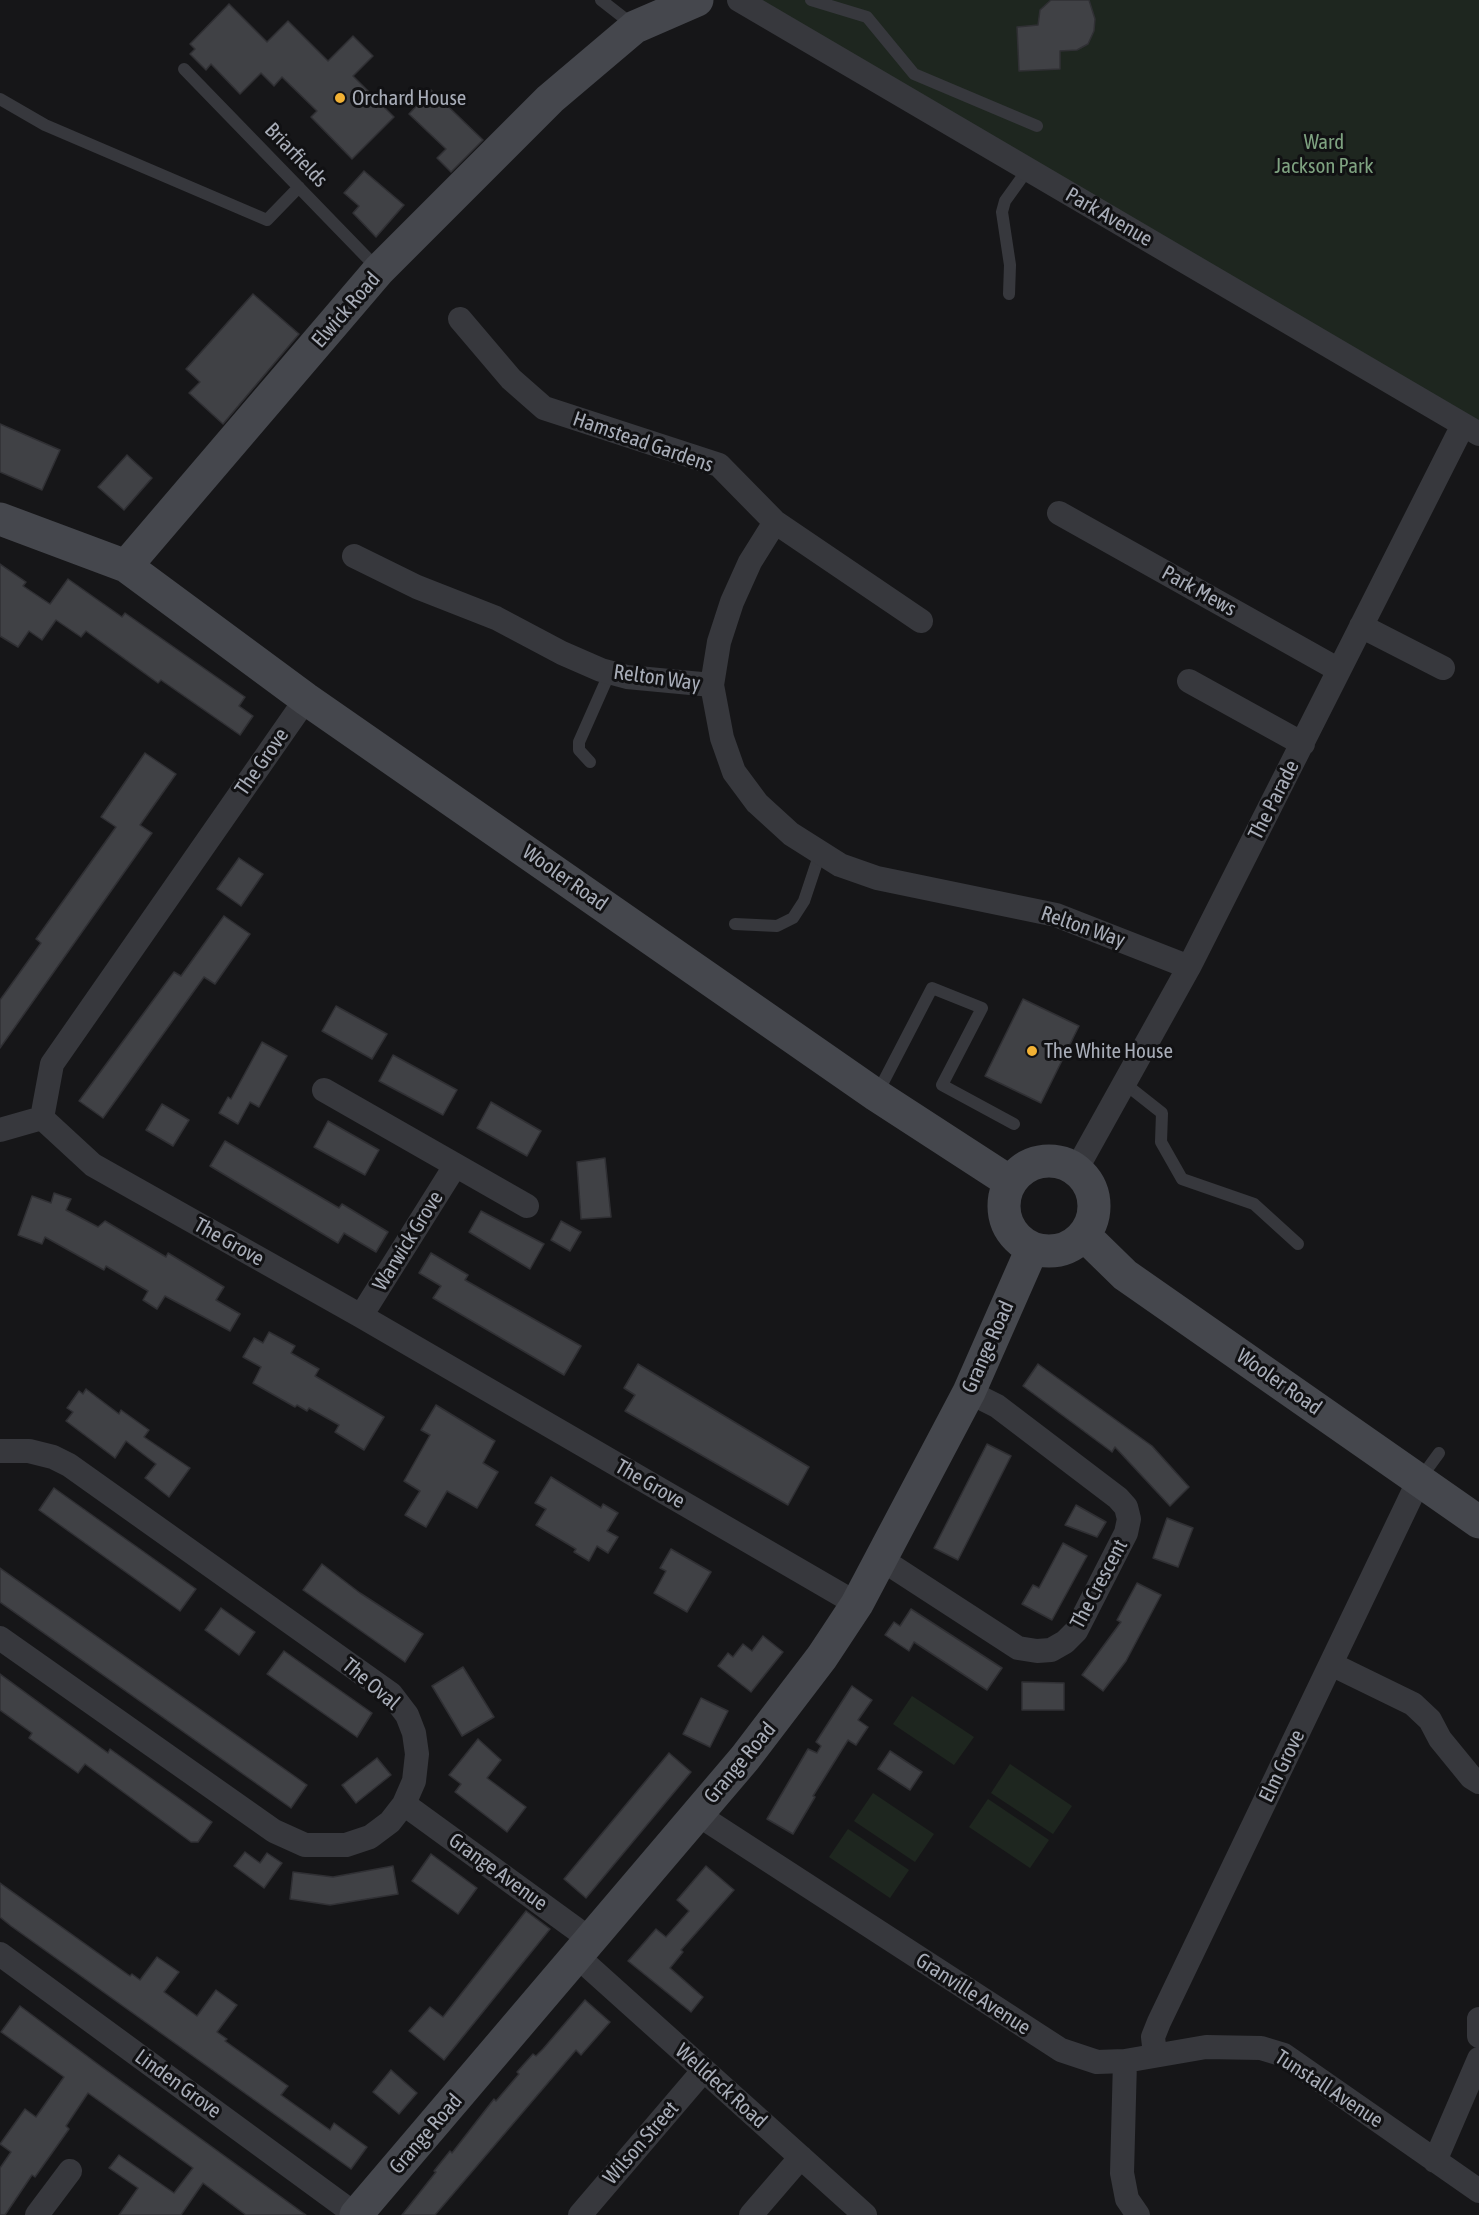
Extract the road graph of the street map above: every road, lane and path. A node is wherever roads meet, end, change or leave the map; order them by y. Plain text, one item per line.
1 (601, 0) edge
2 (739, 0) edge
3 (811, 0) edge
4 (680, 4) edge
5 (635, 27) junction
6 (183, 69) dead end
7 (0, 99) edge
8 (1037, 126) dead end
9 (1028, 169) junction
10 (299, 187) junction
11 (379, 270) junction
12 (1009, 294) dead end
13 (460, 319) dead end
14 (1471, 430) edge
15 (1059, 513) dead end
16 (0, 519) edge
17 (776, 522) junction
18 (354, 556) dead end
19 (126, 566) junction
20 (921, 621) dead end
21 (1361, 626) junction
22 (1443, 668) dead end
23 (1339, 670) junction
24 (610, 672) junction
25 (1189, 681) dead end
26 (712, 685) junction
27 (306, 699) junction
28 (1303, 744) junction
29 (590, 762) dead end
30 (820, 853) junction
31 (735, 924) dead end
32 (1189, 967) junction
33 (1124, 1083) junction
34 (324, 1090) dead end
35 (876, 1095) junction
36 (42, 1118) junction
37 (1014, 1124) dead end
38 (0, 1130) edge
39 (455, 1166) junction
40 (1076, 1170) junction
41 (1010, 1182) junction
42 (527, 1206) dead end
43 (1084, 1235) junction
44 (1298, 1244) dead end
45 (1032, 1249) junction
46 (361, 1316) junction
47 (969, 1392) junction
48 (0, 1451) edge
49 (1439, 1452) dead end
50 (1419, 1480) junction
51 (1479, 1521) edge
52 (881, 1559) junction
53 (857, 1604) junction
54 (0, 1638) edge
55 (1331, 1664) junction
56 (1479, 1782) edge
57 (404, 1804) junction
58 (697, 1814) junction
59 (585, 1948) junction
60 (0, 1954) edge
61 (1479, 2019) edge
62 (1479, 2036) edge
63 (1155, 2055) junction
64 (1479, 2058) edge
65 (1125, 2061) junction
66 (703, 2071) junction
67 (801, 2157) junction
68 (1435, 2160) junction
69 (70, 2171) dead end
70 (1479, 2191) edge
71 (37, 2215) edge
72 (356, 2215) edge
73 (580, 2215) edge
74 (751, 2215) edge
75 (865, 2215) edge
76 (1138, 2215) edge

1 - 5 lane
2 - 9 street, Park Avenue
3 - 8 lane
4 - 5 street, Elwick Road
5 - 11 street, Elwick Road
6 - 10 lane, Briarfields
7 - 10 lane
9 - 12 lane
9 - 14 street, Park Avenue
10 - 11 lane, Briarfields
11 - 19 street, Elwick Road
13 - 17 street, Hamstead Gardens
14 - 21 street, The Parade
15 - 23 street, Park Mews
16 - 19 street
17 - 20 street
17 - 26 street
18 - 24 street, Relton Way
19 - 27 street, Wooler Road
21 - 22 street
21 - 23 street, The Parade
23 - 28 street, The Parade
24 - 26 street, Relton Way
24 - 29 lane
25 - 28 street
26 - 30 street, Relton Way
27 - 35 street, Wooler Road
27 - 36 street, The Grove
28 - 32 street, The Parade
30 - 31 lane
30 - 32 street, Relton Way
32 - 33 street, The Parade
33 - 40 street, The Parade
33 - 44 lane
34 - 39 street, Warwick Grove
35 - 37 lane
35 - 41 street, Wooler Road
36 - 38 street
36 - 46 street, The Grove
39 - 42 street, Warwick Grove
39 - 46 street, Warwick Grove
40 - 41 street
40 - 43 street
41 - 45 street
43 - 45 street
43 - 50 street, Wooler Road
45 - 47 street, Grange Road
46 - 53 street, The Grove
47 - 52 street, Grange Road
47 - 52 street, The Crescent
48 - 57 street, The Oval
49 - 50 lane
50 - 51 street, Wooler Road
50 - 55 street, Elm Grove
52 - 53 street, Grange Road
53 - 58 street, Grange Road
54 - 57 street, The Oval
55 - 56 street
55 - 63 street, Elm Grove
57 - 59 street, Grange Avenue
58 - 59 street, Grange Road
58 - 65 street, Granville Avenue
59 - 66 street, Welldeck Road
59 - 72 street, Grange Road
60 - 72 street, Linden Grove
61 - 62 street
63 - 65 street, Tunstall Avenue
63 - 68 street, Tunstall Avenue
64 - 68 street
65 - 76 street
66 - 67 street, Welldeck Road
66 - 73 street, Wilson Street
67 - 74 street
67 - 75 street, Welldeck Road
68 - 70 street, Tunstall Avenue
69 - 71 street

